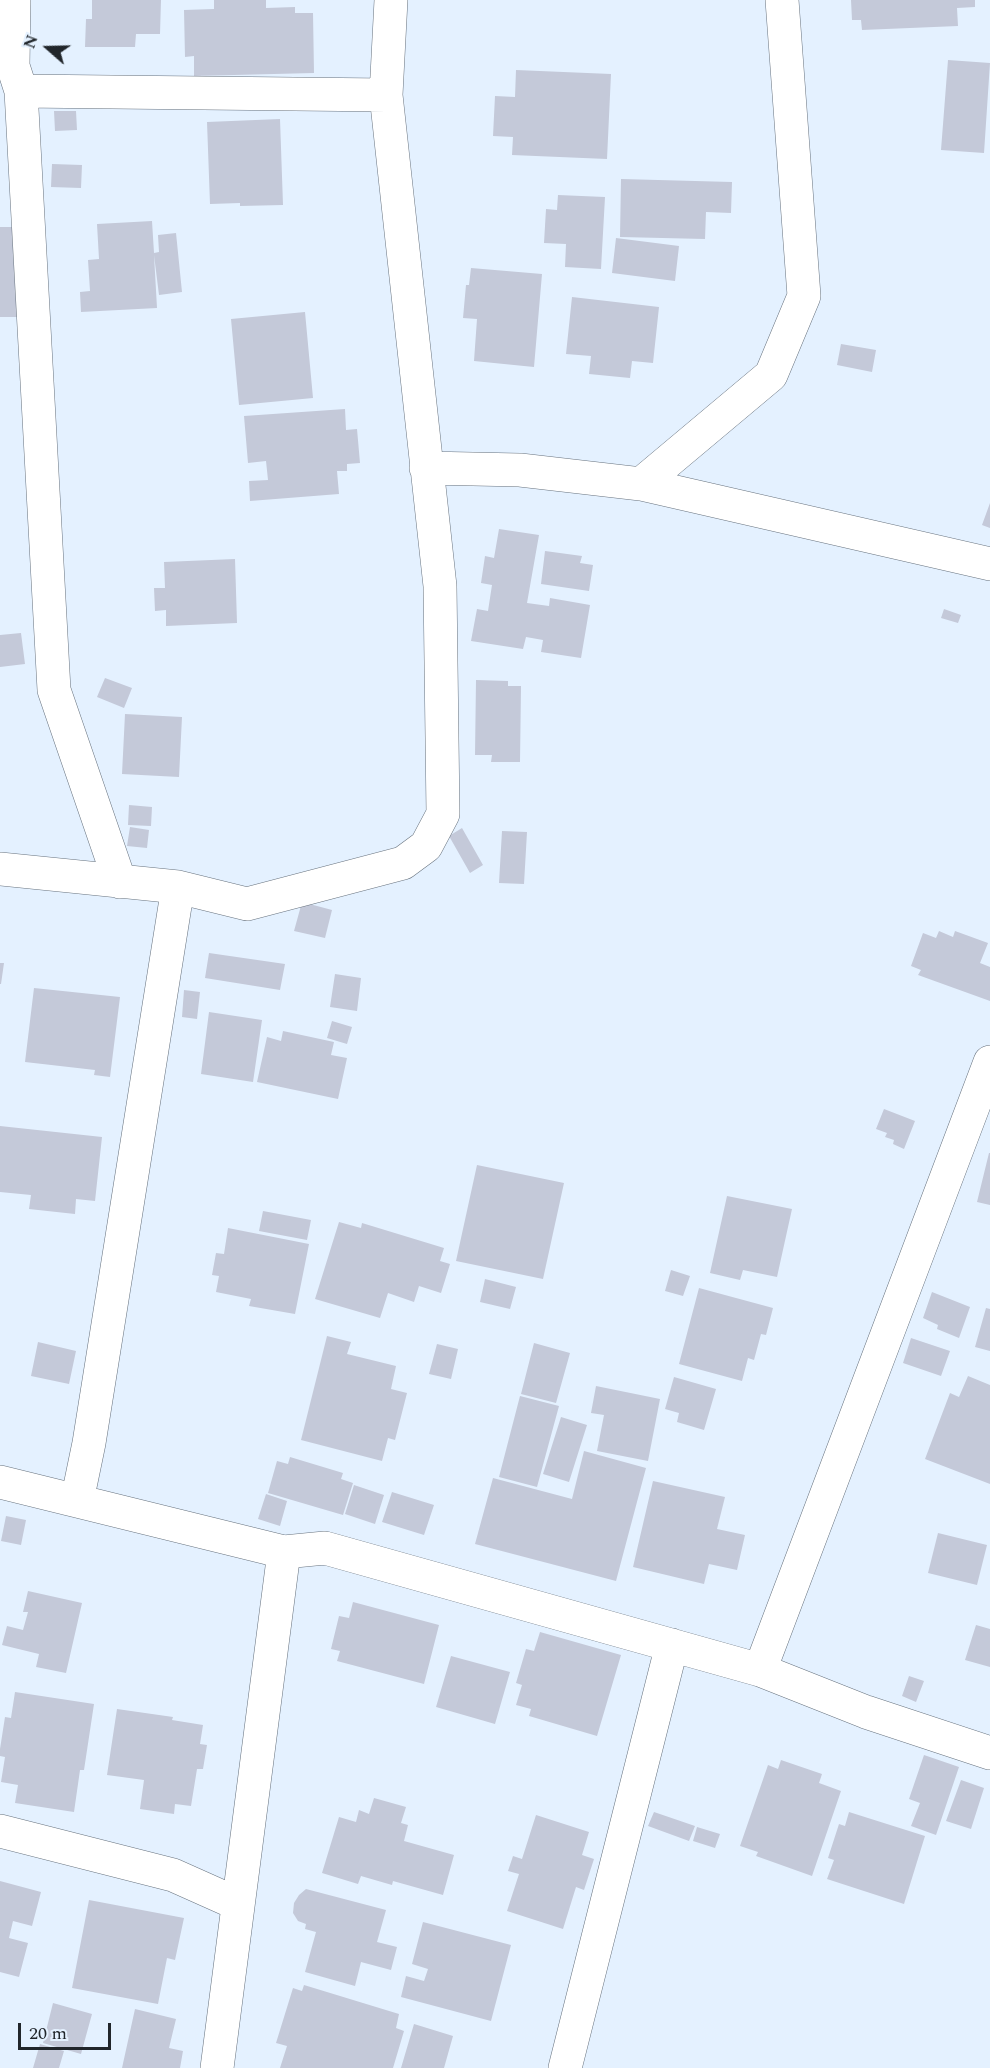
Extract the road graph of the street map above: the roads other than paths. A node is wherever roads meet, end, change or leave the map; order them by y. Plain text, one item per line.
1 (14, 0) edge
2 (391, 0) edge
3 (782, 0) edge
4 (11, 75) edge
5 (386, 95) junction
6 (426, 468) junction
7 (641, 484) junction
8 (990, 564) edge
9 (0, 869) edge
10 (120, 882) junction
11 (178, 887) junction
12 (990, 1062) edge
13 (0, 1482) edge
14 (77, 1501) junction
15 (284, 1552) junction
16 (672, 1645) junction
17 (760, 1670) junction
18 (990, 1753) edge
19 (0, 1831) edge
20 (238, 1904) junction
21 (216, 2068) edge
22 (565, 2068) edge

1 - 4 street
2 - 5 street
3 - 7 street
4 - 5 street
4 - 10 street
5 - 6 street
6 - 7 street
6 - 11 street
7 - 8 street
9 - 10 street
10 - 11 street
11 - 14 street
12 - 17 street
13 - 14 street
14 - 15 street
15 - 16 street
15 - 20 street
16 - 17 street
16 - 22 street
17 - 18 street
19 - 20 street
20 - 21 street

